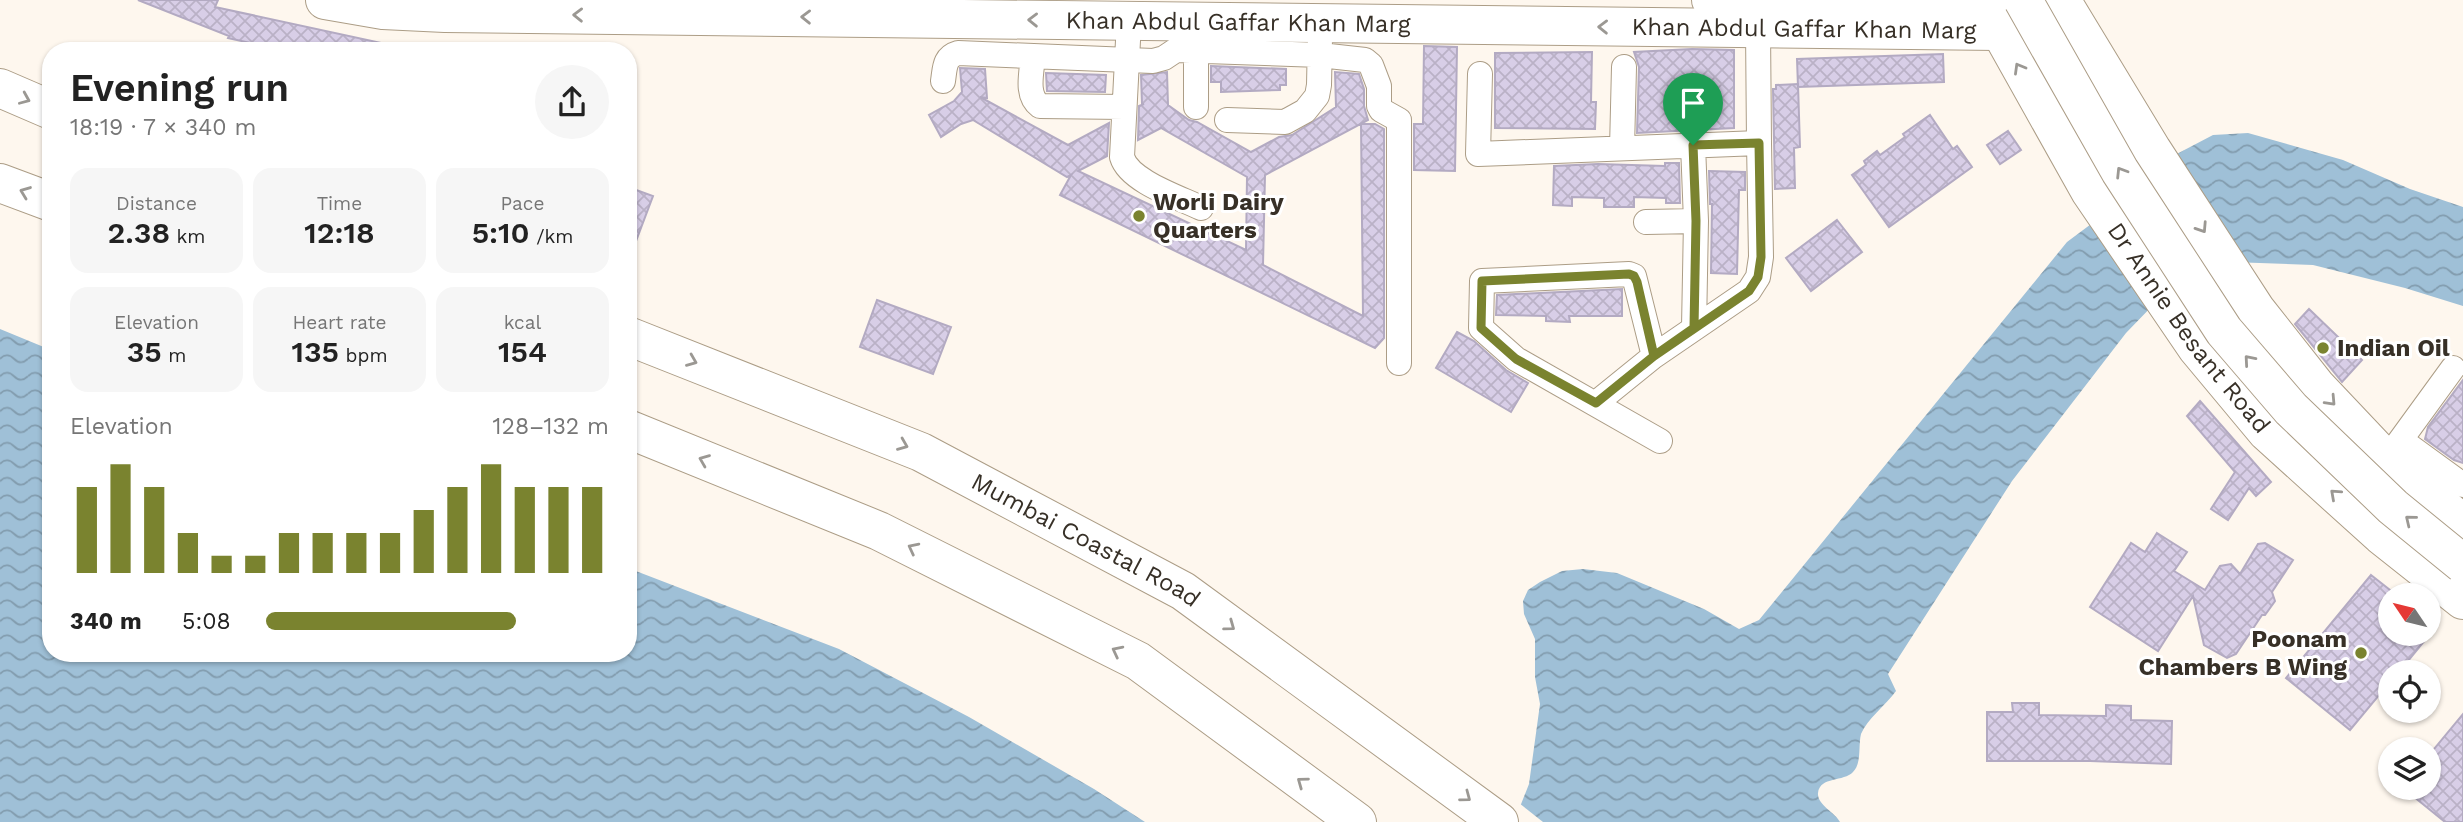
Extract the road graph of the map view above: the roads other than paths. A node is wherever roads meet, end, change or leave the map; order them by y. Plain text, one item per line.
1 (324, 0) edge
2 (1711, 0) edge
3 (2023, 0) edge
4 (1802, 1) edge
5 (1863, 1) edge
6 (2062, 2) edge
7 (1990, 9) edge
8 (1129, 21) junction
9 (1759, 29) junction
10 (1320, 39) junction
11 (1196, 51) junction
12 (1033, 56) junction
13 (1127, 61) junction
14 (2100, 66) junction
15 (1624, 67) dead end
16 (1480, 74) dead end
17 (943, 81) dead end
18 (0, 88) edge
19 (42, 106) edge
20 (1124, 107) junction
21 (1196, 107) dead end
22 (2042, 107) junction
23 (1227, 120) dead end
24 (1759, 143) junction
25 (1693, 145) junction
26 (1622, 148) junction
27 (0, 183) edge
28 (42, 199) edge
29 (1201, 208) dead end
30 (1696, 221) junction
31 (1646, 222) dead end
32 (1694, 328) junction
33 (637, 340) edge
34 (1654, 356) junction
35 (1399, 363) dead end
36 (2453, 368) dead end
37 (1596, 403) junction
38 (637, 433) edge
39 (1660, 440) dead end
40 (2393, 450) junction
41 (2459, 503) edge
42 (2463, 564) edge
43 (2463, 600) edge
44 (1357, 822) edge
45 (1499, 822) edge

8 -> 1 main road, Khan Abdul Gaffar Khan Marg
2 - 4 main road, Khan Abdul Gaffar Khan Marg
42 -> 3 main road, Dr Annie Besant Road, bridge
4 - 5 main road, Khan Abdul Gaffar Khan Marg
5 - 7 main road, Khan Abdul Gaffar Khan Marg
6 - 7 main road, Khan Abdul Gaffar Khan Marg
6 - 14 main road
7 - 9 main road, Khan Abdul Gaffar Khan Marg
22 -> 7 main road, Dr Annie Besant Road
8 - 10 main road, Khan Abdul Gaffar Khan Marg
8 - 13 street
9 -> 10 main road, Khan Abdul Gaffar Khan Marg
9 - 24 street
10 - 11 street
10 - 23 street
10 - 35 street
11 - 13 street
11 - 21 street
12 - 13 street
12 - 17 street
12 - 20 street
13 - 20 street
14 - 22 main road
14 -> 40 main road
15 - 26 street
16 - 26 street
18 -> 19 main road
20 - 29 street
43 -> 22 main road, Dr Annie Besant Road
24 - 25 street
24 - 32 street
25 - 26 street
25 - 30 street
28 -> 27 main road
30 - 31 street
30 - 32 street
32 - 34 street
33 -> 45 main road, Mumbai Coastal Road
34 - 37 street
34 - 37 street
36 - 40 street
37 - 39 street
44 -> 38 main road
40 - 41 main road

